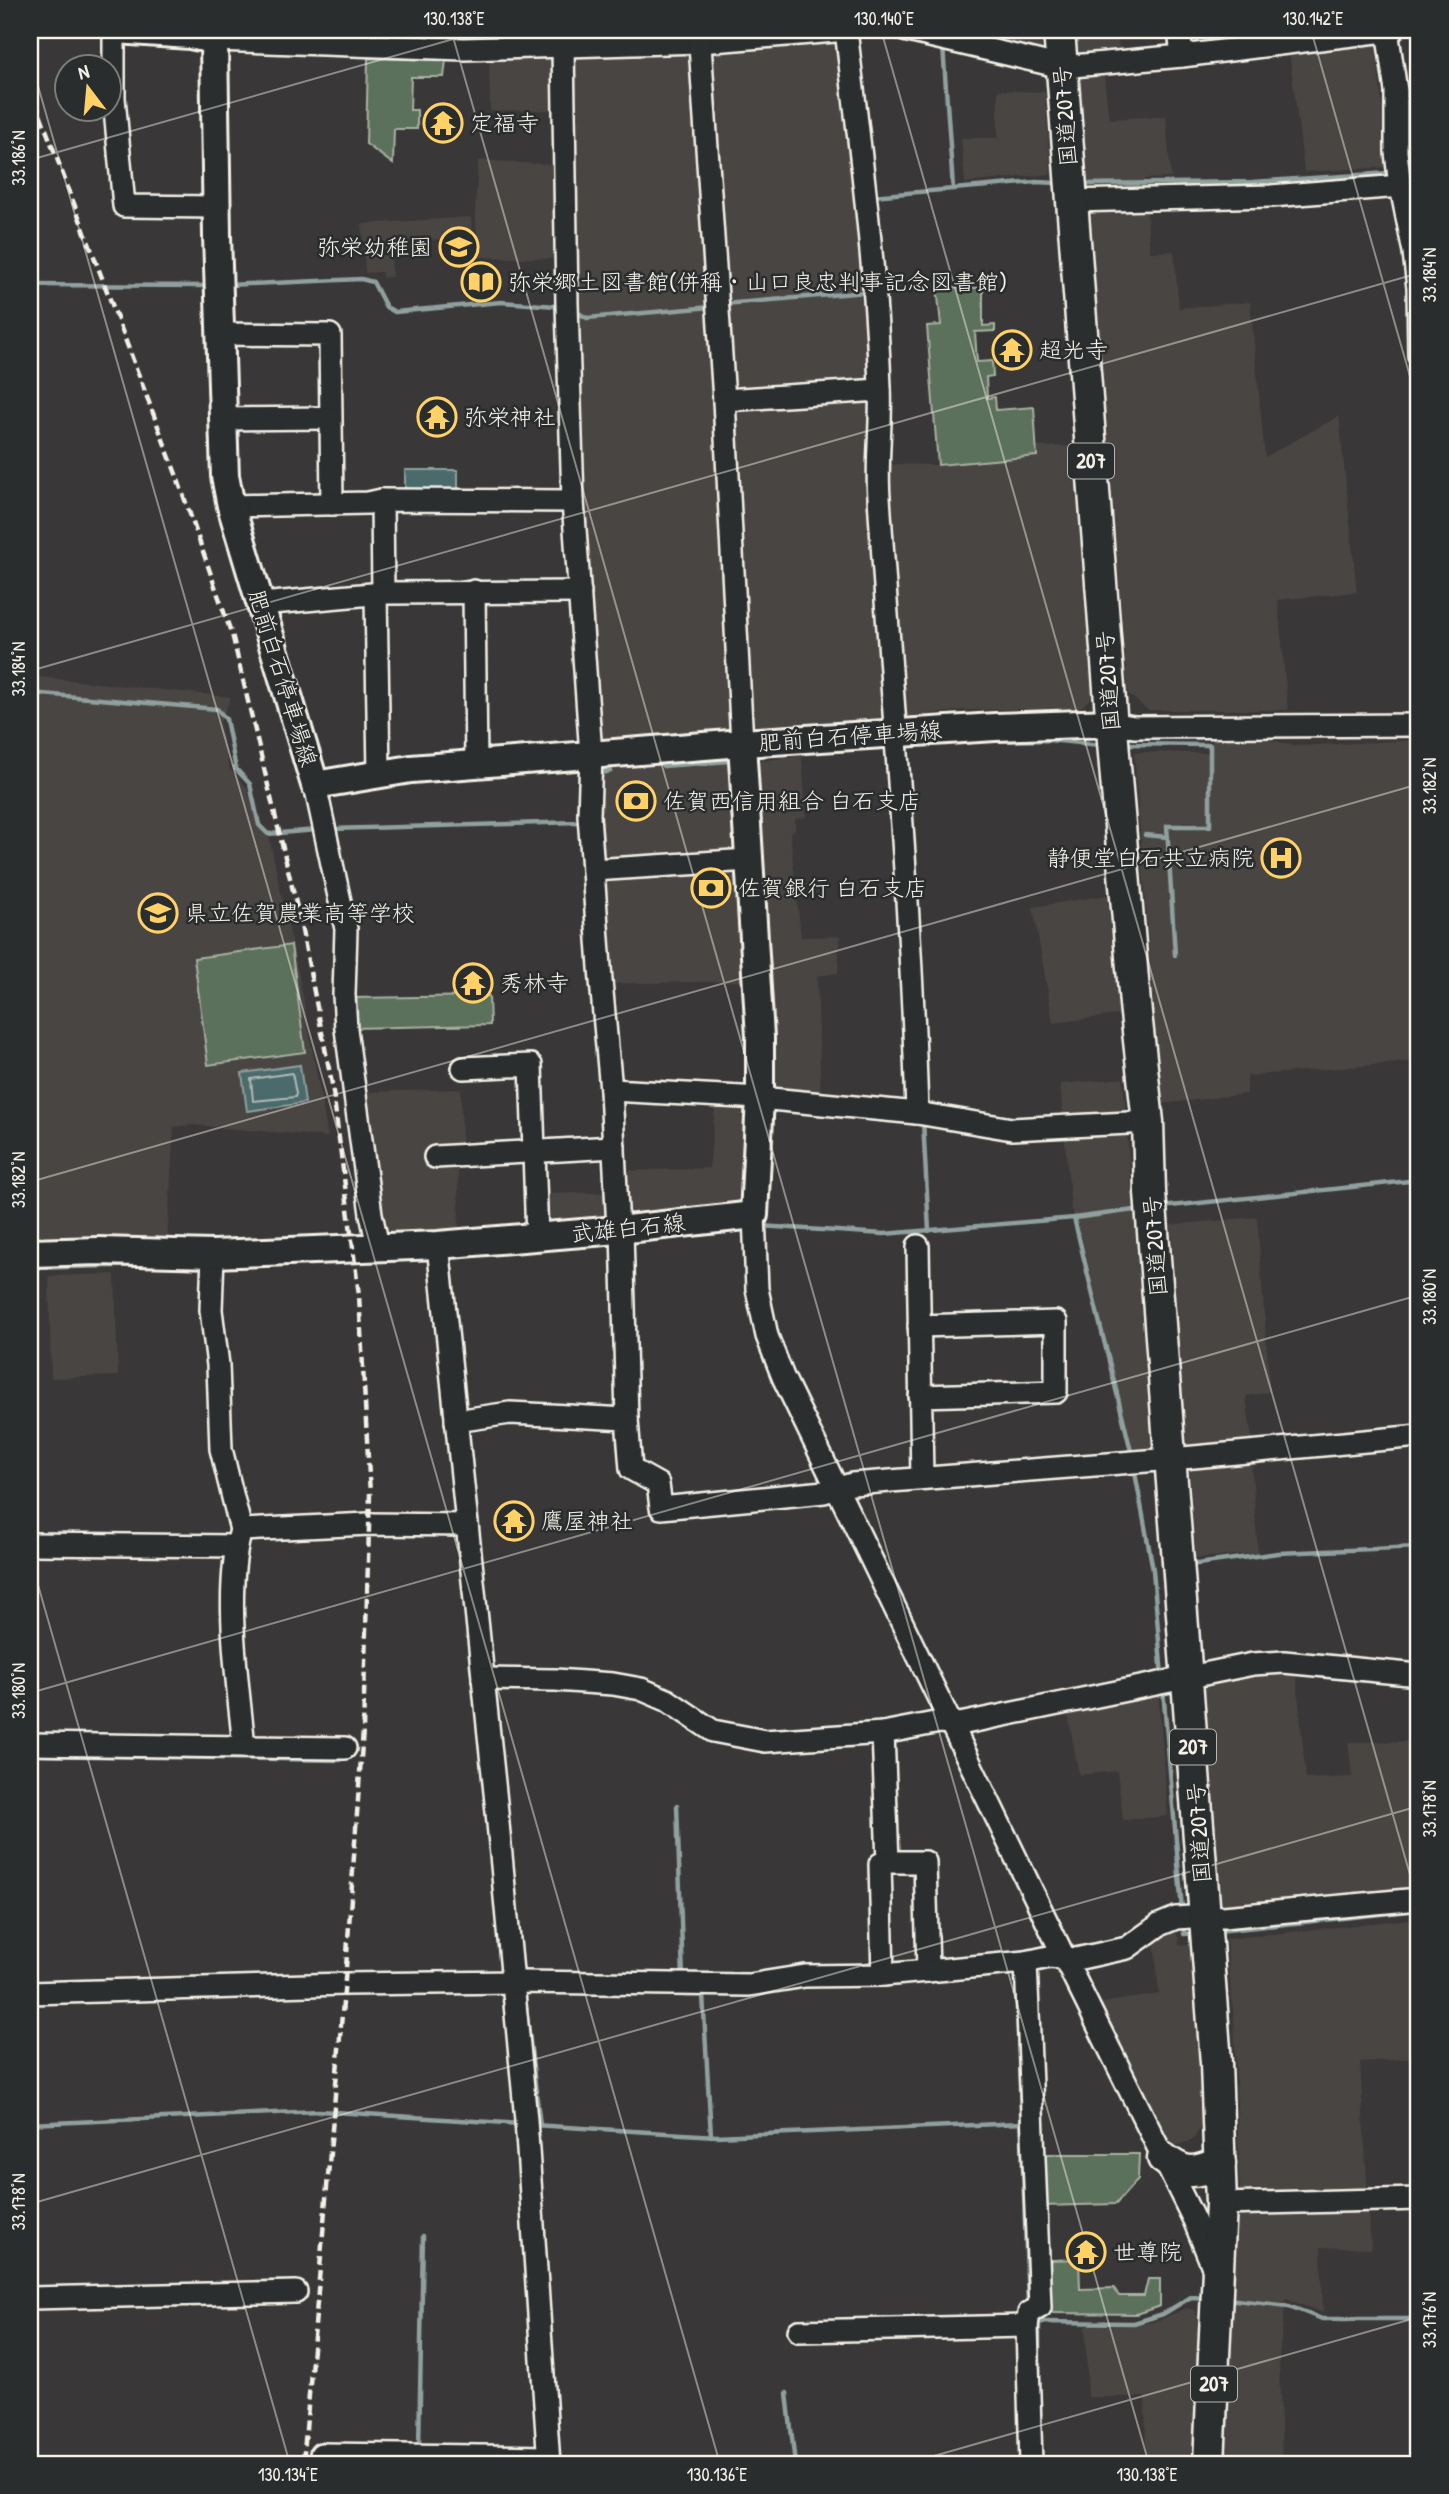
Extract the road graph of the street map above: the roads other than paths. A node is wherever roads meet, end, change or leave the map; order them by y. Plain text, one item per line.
1 (115, 30) edge
2 (846, 30) edge
3 (904, 30) edge
4 (1059, 30) edge
5 (1178, 30) edge
6 (1389, 30) edge
7 (214, 35) edge
8 (1260, 38) edge
9 (700, 42) edge
10 (562, 46) junction
11 (1182, 56) junction
12 (1062, 67) junction
13 (1404, 185) edge
14 (1071, 187) junction
15 (216, 207) junction
16 (220, 334) junction
17 (1419, 355) edge
18 (873, 390) junction
19 (724, 400) junction
20 (330, 418) junction
21 (223, 419) junction
22 (382, 500) junction
23 (573, 501) junction
24 (332, 504) junction
25 (231, 506) junction
26 (474, 591) junction
27 (580, 592) junction
28 (380, 594) junction
29 (261, 604) junction
30 (1419, 725) edge
31 (890, 734) junction
32 (1113, 737) junction
33 (742, 743) junction
34 (591, 755) junction
35 (476, 764) junction
36 (379, 773) junction
37 (315, 785) junction
38 (749, 860) junction
39 (600, 869) junction
40 (463, 1068) dead end
41 (611, 1090) junction
42 (760, 1098) junction
43 (917, 1112) junction
44 (1148, 1122) junction
45 (614, 1147) junction
46 (533, 1153) junction
47 (435, 1157) dead end
48 (754, 1223) junction
49 (621, 1236) junction
50 (537, 1238) junction
51 (378, 1246) junction
52 (918, 1246) dead end
53 (30, 1253) edge
54 (438, 1253) junction
55 (213, 1262) junction
56 (919, 1326) junction
57 (920, 1396) junction
58 (627, 1419) junction
59 (462, 1420) junction
60 (1419, 1436) edge
61 (1172, 1459) junction
62 (922, 1478) junction
63 (837, 1489) junction
64 (467, 1525) junction
65 (238, 1538) junction
66 (30, 1544) edge
67 (1419, 1675) edge
68 (488, 1679) junction
69 (1171, 1680) junction
70 (951, 1724) junction
71 (883, 1733) junction
72 (30, 1745) edge
73 (244, 1747) junction
74 (345, 1748) dead end
75 (888, 1862) junction
76 (1419, 1899) edge
77 (1197, 1922) junction
78 (1064, 1957) junction
79 (1026, 1962) junction
80 (928, 1971) junction
81 (883, 1975) junction
82 (520, 1982) junction
83 (30, 1993) edge
84 (1163, 2158) junction
85 (1220, 2163) junction
86 (1419, 2199) edge
87 (1221, 2204) junction
88 (296, 2292) dead end
89 (1219, 2292) junction
90 (30, 2298) edge
91 (1027, 2326) junction
92 (799, 2331) dead end
93 (548, 2461) edge
94 (320, 2464) edge
95 (1031, 2464) edge
96 (1209, 2464) edge

1 - 7 main road
1 - 15 street
2 - 9 street
2 - 18 street
3 - 12 street
4 - 12 highway, 国道207号 / 207
5 - 11 street
6 - 8 street
6 - 13 street
7 - 10 street
7 - 15 main road, 肥前白石停車場線
8 - 11 street
9 - 10 street
9 - 19 street
10 - 23 street
11 - 12 street
12 - 14 highway, 国道207号 / 207
13 - 14 street
13 - 17 street
14 - 32 highway, 国道207号 / 207
15 - 16 main road, 肥前白石停車場線
16 - 20 street
16 - 21 main road, 肥前白石停車場線
18 - 19 street
18 - 31 street
19 - 33 street
20 - 21 street
20 - 24 street
21 - 25 main road, 肥前白石停車場線
22 - 23 street
22 - 24 street
22 - 28 street
23 - 27 street
24 - 25 street
25 - 29 main road, 肥前白石停車場線
26 - 27 street
26 - 28 street
26 - 35 street
27 - 34 street
28 - 29 street
28 - 36 street
29 - 37 main road, 肥前白石停車場線
30 - 32 street
31 - 32 main road, 肥前白石停車場線
31 - 33 main road, 肥前白石停車場線
31 - 43 street
32 - 44 highway, 国道207号 / 207
33 - 34 main road, 肥前白石停車場線
33 - 38 main road
34 - 35 main road, 肥前白石停車場線
34 - 39 street
35 - 36 main road, 肥前白石停車場線
36 - 37 main road, 肥前白石停車場線
37 - 51 street
38 - 39 street
38 - 42 main road
39 - 41 street
40 - 46 street
41 - 42 street
41 - 45 street
42 - 43 street
42 - 48 main road
43 - 44 street
44 - 61 highway, 国道207号 / 207
45 - 46 street
45 - 49 street
46 - 47 street
46 - 50 street
48 - 49 main road, 武雄白石線
48 - 63 street
49 - 50 main road, 武雄白石線
49 - 58 street
50 - 54 main road, 武雄白石線
51 - 54 main road, 武雄白石線
51 - 55 main road, 武雄白石線
52 - 56 street
53 - 55 main road, 武雄白石線
54 - 59 street
55 - 65 street
56 - 57 street
56 - 57 street
57 - 62 street
58 - 59 street
58 - 63 street
59 - 64 street
60 - 61 street
61 - 62 street
61 - 69 highway, 国道207号 / 207
62 - 63 street
63 - 70 street
64 - 65 street
64 - 68 street
65 - 66 street
65 - 73 street
67 - 69 street
68 - 71 street
68 - 82 street
69 - 70 street
69 - 77 highway, 国道207号 / 207
70 - 71 street
70 - 78 street
71 - 75 street
72 - 73 street
73 - 74 street
75 - 80 street
75 - 81 street
76 - 77 street
77 - 78 street
77 - 85 highway, 国道207号 / 207
78 - 79 street
78 - 84 street
79 - 80 street
79 - 91 street
80 - 81 street
81 - 82 street
82 - 83 street
82 - 93 street
84 - 85 highway
84 - 89 street
85 - 87 highway, 国道207号 / 207
86 - 87 street
87 - 89 highway, 国道207号 / 207
88 - 90 street
89 - 96 highway, 国道207号 / 207
91 - 92 street
91 - 95 street
93 - 94 street

